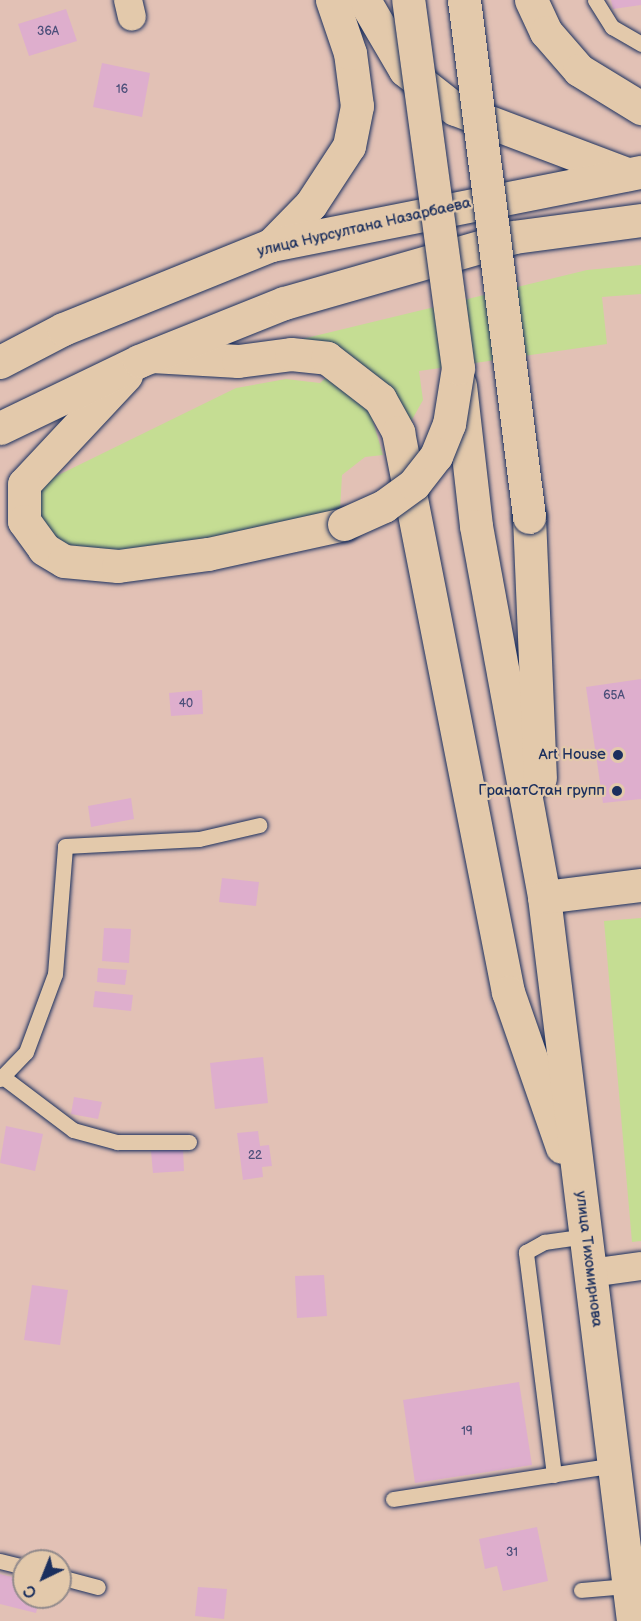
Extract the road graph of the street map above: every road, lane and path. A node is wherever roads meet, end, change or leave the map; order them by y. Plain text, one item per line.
1 (332, 0) edge
2 (364, 0) edge
3 (408, 0) edge
4 (464, 0) edge
5 (531, 0) edge
6 (595, 0) edge
7 (641, 44) edge
8 (641, 108) edge
9 (635, 173) edge
10 (641, 220) edge
11 (271, 245) junction
12 (146, 358) junction
13 (0, 362) edge
14 (458, 368) junction
15 (0, 428) edge
16 (259, 825) dead end
17 (641, 885) edge
18 (544, 897) junction
19 (1, 1078) edge
20 (189, 1142) dead end
21 (582, 1202) junction
22 (586, 1236) junction
23 (641, 1266) edge
24 (591, 1273) junction
25 (614, 1465) junction
26 (554, 1475) junction
27 (393, 1499) dead end
28 (72, 1580) edge
29 (628, 1586) junction
30 (98, 1587) dead end
31 (581, 1590) dead end
32 (633, 1621) edge

1 - 11 main road
2 - 9 main road
3 - 14 main road, bridge
4 - 18 main road, bridge
5 - 8 main road
6 - 7 lane
9 - 11 main road, улица Нурсултана Назарбаева
10 - 12 main road
11 - 13 main road, улица Нурсултана Назарбаева
12 - 14 main road, bridge
12 - 15 main road
12 - 21 main road
14 - 18 main road, bridge
16 - 19 lane
17 - 18 main road
18 - 21 main road, улица Тихомирнова
19 - 20 lane
21 - 22 main road, улица Тихомирнова
22 - 24 main road, улица Тихомирнова
22 - 26 lane
23 - 24 street
24 - 25 main road, улица Тихомирнова
25 - 26 lane
25 - 29 main road, улица Тихомирнова
26 - 27 lane
28 - 30 lane
29 - 31 lane
29 - 32 main road, улица Тихомирнова

